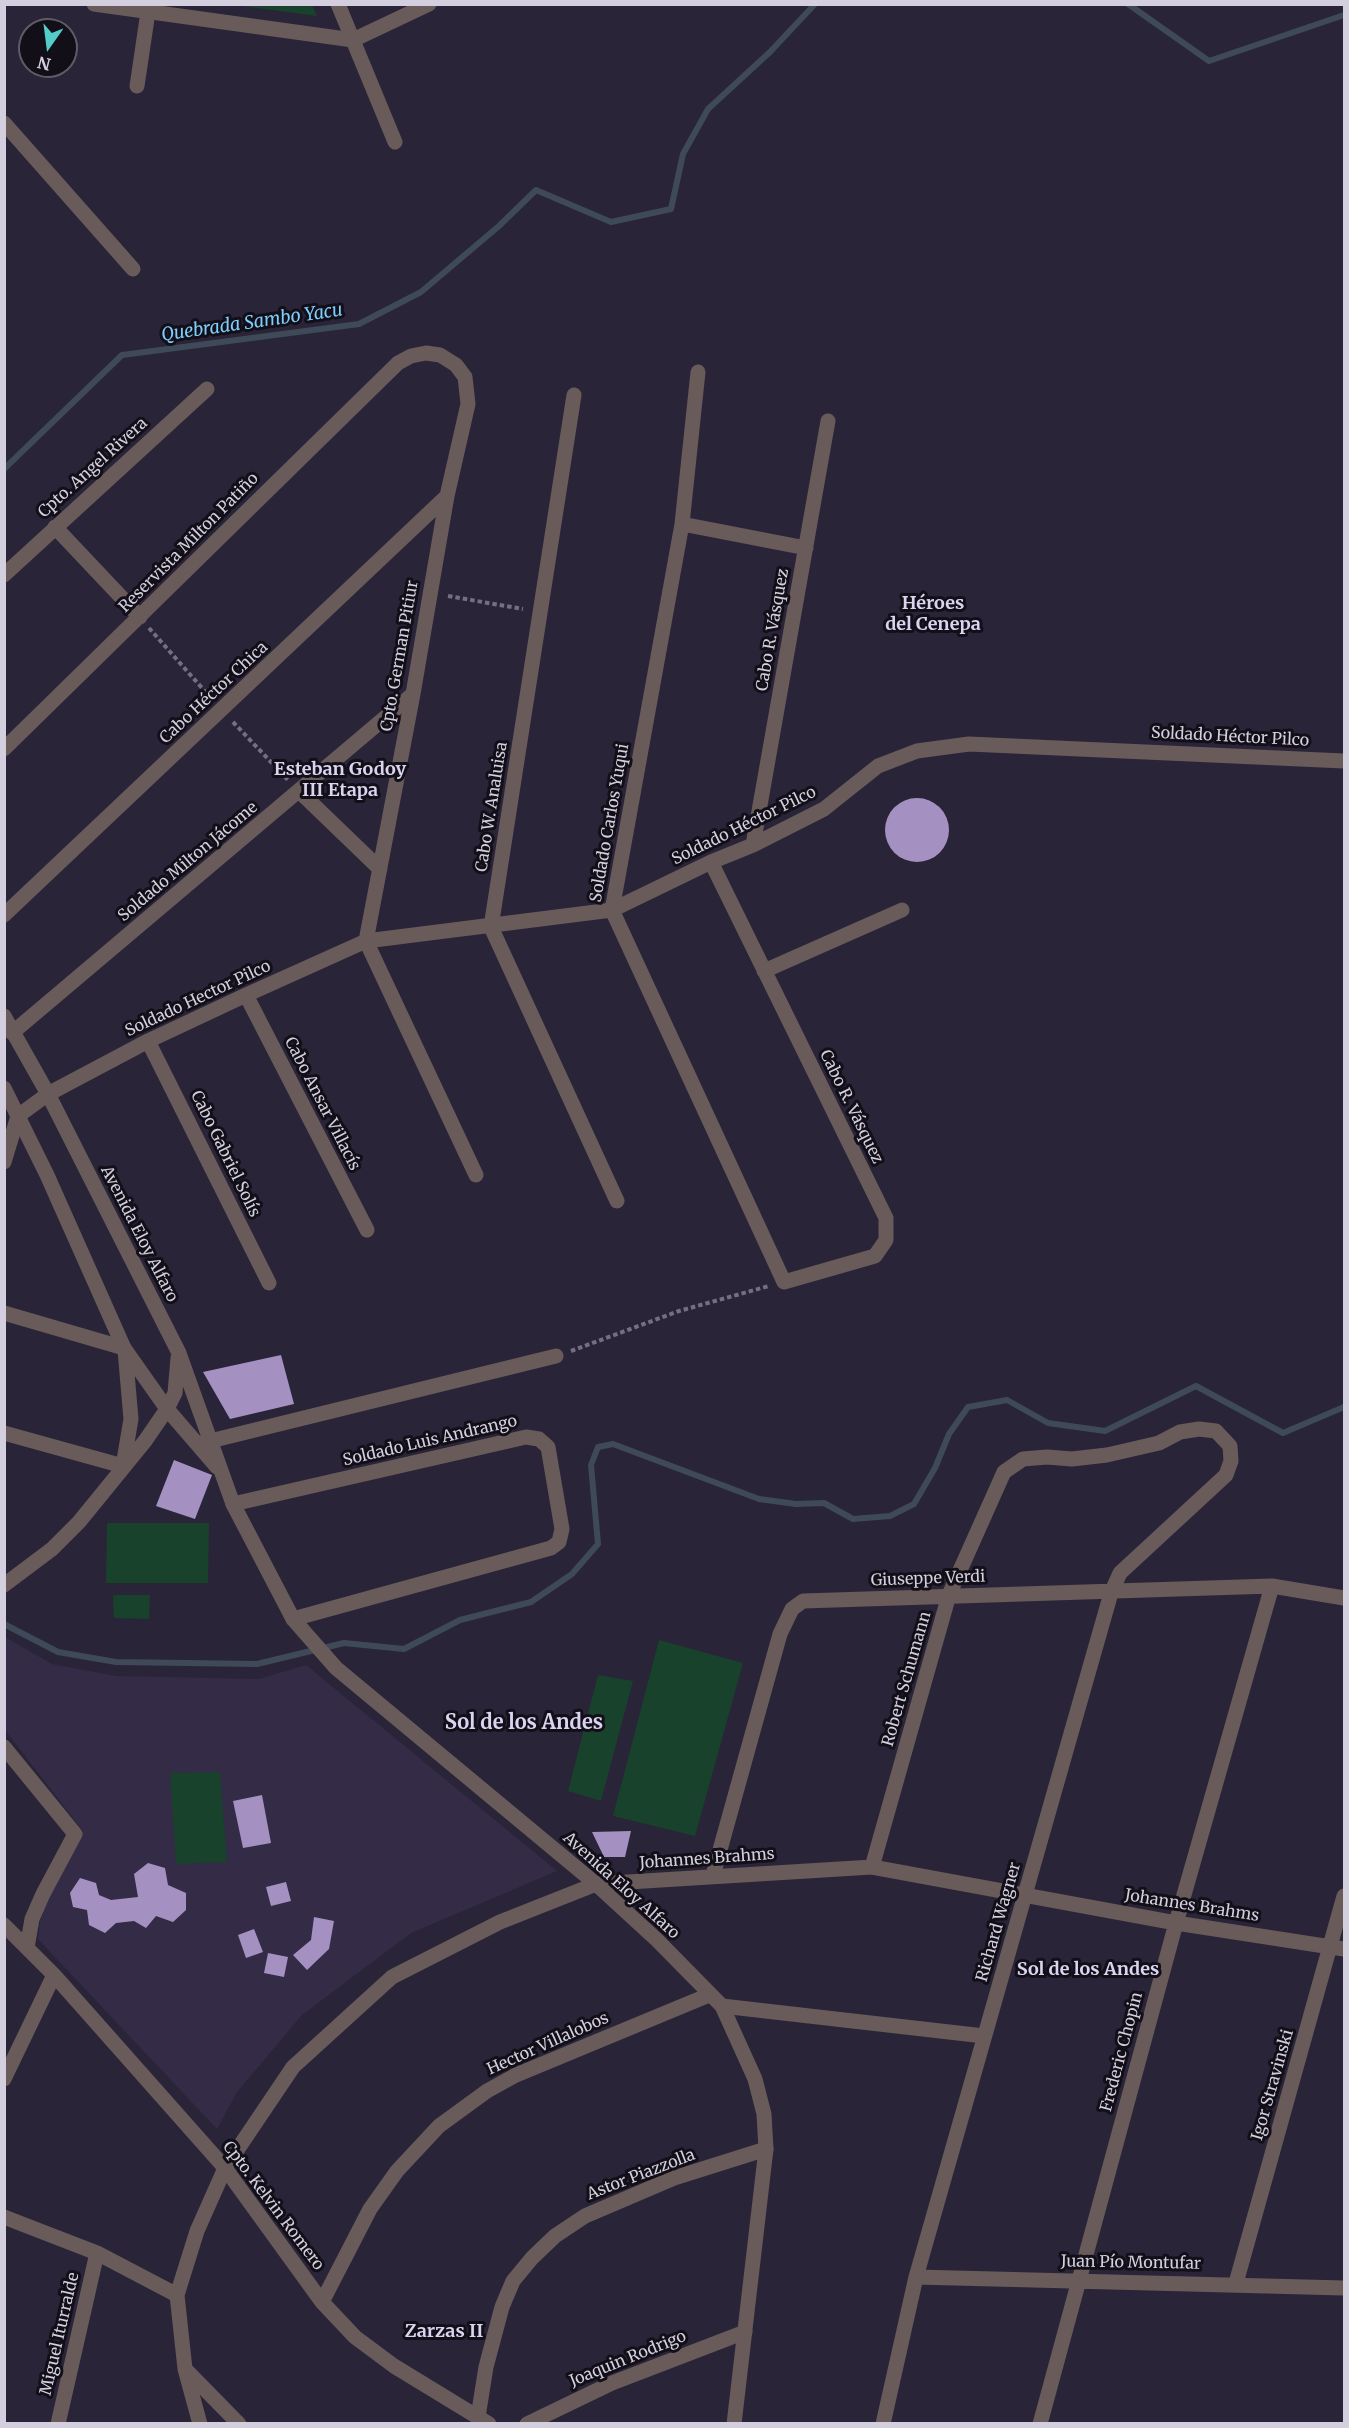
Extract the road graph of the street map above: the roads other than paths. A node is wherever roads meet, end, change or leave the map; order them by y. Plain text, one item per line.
1 (94, 4) edge
2 (338, 4) edge
3 (429, 4) edge
4 (148, 12) junction
5 (353, 40) junction
6 (137, 86) dead end
7 (4, 123) edge
8 (395, 142) dead end
9 (133, 269) dead end
10 (398, 363) joint
11 (698, 372) dead end
12 (207, 389) dead end
13 (574, 395) dead end
14 (828, 421) dead end
15 (447, 496) junction
16 (682, 524) junction
17 (55, 527) junction
18 (806, 548) junction
19 (4, 575) edge
20 (140, 617) junction
21 (413, 694) junction
22 (4, 749) edge
23 (1344, 760) edge
24 (299, 791) junction
25 (753, 845) junction
26 (711, 862) junction
27 (380, 869) junction
28 (612, 910) junction
29 (902, 910) dead end
30 (4, 915) edge
31 (491, 927) junction
32 (366, 941) junction
33 (764, 970) junction
34 (246, 995) junction
35 (4, 1016) edge
36 (12, 1033) junction
37 (148, 1041) junction
38 (4, 1088) edge
39 (48, 1094) junction
40 (18, 1116) junction
41 (4, 1162) edge
42 (476, 1175) dead end
43 (617, 1201) dead end
44 (367, 1230) dead end
45 (886, 1240) joint
46 (269, 1283) dead end
47 (4, 1313) edge
48 (124, 1348) junction
49 (179, 1353) junction
50 (556, 1356) road end
51 (167, 1409) junction
52 (4, 1433) edge
53 (205, 1442) junction
54 (123, 1466) junction
55 (1226, 1475) joint
56 (233, 1504) junction
57 (11, 1573) edge
58 (4, 1585) edge
59 (1272, 1587) junction
60 (1111, 1593) junction
61 (949, 1595) junction
62 (1344, 1598) edge
63 (293, 1619) junction
64 (4, 1747) edge
65 (872, 1867) junction
66 (713, 1875) junction
67 (596, 1884) junction
68 (1026, 1895) junction
69 (1344, 1896) edge
70 (1176, 1923) junction
71 (4, 1926) edge
72 (27, 1948) junction
73 (1337, 1948) edge
74 (54, 1975) junction
75 (709, 1995) junction
76 (722, 2006) junction
77 (984, 2036) junction
78 (4, 2079) edge
79 (766, 2149) junction
80 (225, 2168) junction
81 (4, 2217) edge
82 (97, 2253) junction
83 (916, 2277) junction
84 (1078, 2279) junction
85 (1236, 2283) junction
86 (1344, 2288) edge
87 (177, 2295) junction
88 (322, 2302) junction
89 (745, 2332) junction
90 (185, 2369) junction
91 (483, 2420) edge
92 (58, 2424) edge
93 (200, 2424) edge
94 (239, 2424) edge
95 (527, 2424) edge
96 (734, 2424) edge
97 (883, 2424) edge
98 (1040, 2424) edge

1 - 4 street
2 - 5 street
3 - 5 street
4 - 5 street
4 - 6 street
5 - 8 street
7 - 9 street
10 - 15 street, Cpto. German Pitiur
10 - 20 street, Reservista Milton Patiño
11 - 16 street, Soldado Carlos Yuqui
12 - 17 street, Cpto. Angel Rivera
13 - 31 street, Cabo W. Analuisa
14 - 18 street, Cabo R. Vásquez
15 - 21 street, Cpto. German Pitiur
15 - 30 street, Cabo Héctor Chica
16 - 18 street
16 - 28 street, Soldado Carlos Yuqui
17 - 19 street, Cpto. Angel Rivera
17 - 20 street
18 - 25 street, Cabo R. Vásquez
20 - 22 street, Reservista Milton Patiño
21 - 24 street, Soldado Milton Jácome
21 - 27 street, Cpto. German Pitiur
23 - 25 street, Soldado Héctor Pilco
24 - 27 street
24 - 36 street, Soldado Milton Jácome
25 - 26 street, Soldado Héctor Pilco
26 - 28 street, Soldado Héctor Pilco
26 - 33 street, Cabo R. Vásquez
27 - 32 street, Cpto. German Pitiur
28 - 31 street, Soldado Héctor Pilco
28 - 45 street, Soldado Carlos Yuqui
29 - 33 street
31 - 32 street, Soldado Héctor Pilco
31 - 43 street
32 - 34 street, Soldado Hector Pilco
32 - 42 street
33 - 45 street, Cabo R. Vásquez
34 - 37 street, Soldado Hector Pilco
34 - 44 street, Cabo Ansar Villacís
35 - 36 street, Avenida Eloy Alfaro
36 - 39 street, Avenida Eloy Alfaro
37 - 39 street, Soldado Hector Pilco
37 - 46 street, Cabo Gabriel Solís
38 - 40 street, Avenida Eloy Alfaro
39 - 40 street, Soldado Hector Pilco
39 - 49 street, Avenida Eloy Alfaro
40 - 41 street
40 - 48 street, Avenida Eloy Alfaro
47 - 48 street
48 - 51 street, Avenida Eloy Alfaro
48 - 54 street
49 - 51 street
49 - 53 street, Avenida Eloy Alfaro
50 - 53 street
51 - 53 street, Avenida Eloy Alfaro
51 - 54 street
52 - 54 street
53 - 56 street, Avenida Eloy Alfaro
54 - 57 street
55 - 60 street, Richard Wagner
55 - 61 street, Robert Schumann
56 - 63 street, Avenida Eloy Alfaro
56 - 63 street, Soldado Luis Andrango
57 - 58 street
59 - 60 street, Giuseppe Verdi
59 - 62 street, Giuseppe Verdi
59 - 70 street, Frederic Chopin
60 - 61 street, Giuseppe Verdi
60 - 68 street, Richard Wagner
61 - 65 street, Robert Schumann
61 - 66 street, Giuseppe Verdi
63 - 67 street, Avenida Eloy Alfaro
64 - 72 street
65 - 66 street, Johannes Brahms
65 - 68 street, Johannes Brahms
66 - 67 street, Johannes Brahms
67 - 75 street, Avenida Eloy Alfaro
67 - 80 street, Johannes Brahms
68 - 70 street, Johannes Brahms
68 - 77 street, Richard Wagner
69 - 73 street, Igor Stravinski
70 - 73 street, Johannes Brahms
70 - 84 street, Frederic Chopin
71 - 72 street, Cpto. Kelvin Romero
72 - 74 street, Cpto. Kelvin Romero
73 - 85 street, Igor Stravinski
74 - 78 street
74 - 80 street, Cpto. Kelvin Romero
75 - 76 street, Avenida Eloy Alfaro
75 - 88 street, Hector Villalobos
76 - 77 street
76 - 79 street, Avenida Eloy Alfaro
77 - 83 street, Richard Wagner
79 - 89 street, Avenida Eloy Alfaro
79 - 91 street, Astor Piazzolla
80 - 87 street, Johannes Brahms
80 - 88 street, Cpto. Kelvin Romero
81 - 82 street
82 - 87 street
82 - 92 street, Miguel Iturralde
83 - 84 street, Juan Pío Montufar
83 - 97 street, Richard Wagner
84 - 85 street, Juan Pío Montufar
84 - 98 street, Frederic Chopin
85 - 86 street, Juan Pío Montufar
87 - 90 street, Johannes Brahms
88 - 91 street, Cpto. Kelvin Romero
89 - 95 street, Joaquin Rodrigo
89 - 96 street, Avenida Eloy Alfaro
90 - 93 street, Johannes Brahms
90 - 94 street

